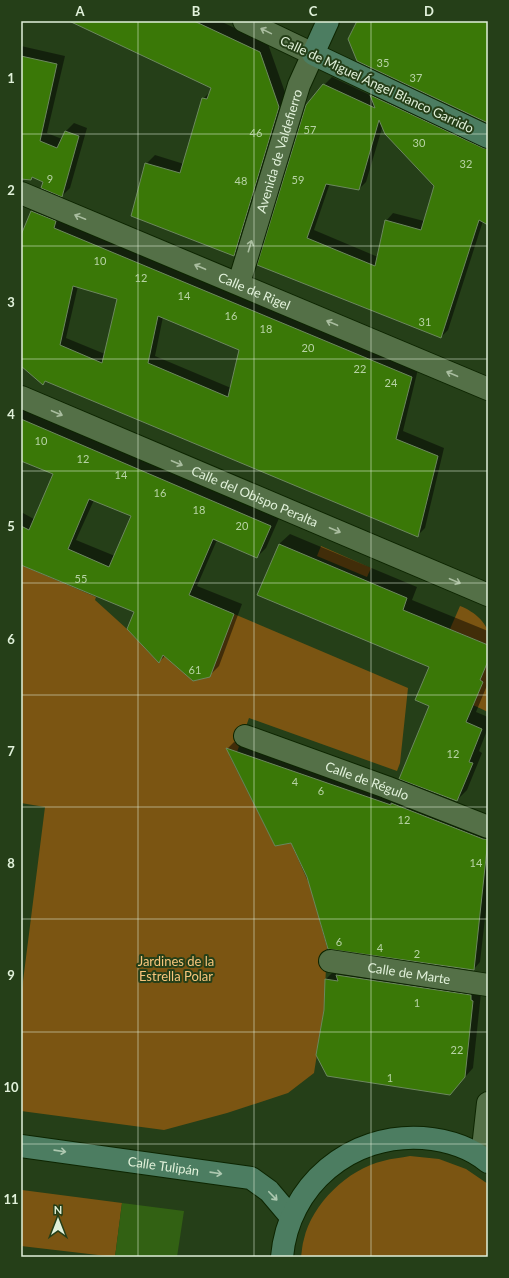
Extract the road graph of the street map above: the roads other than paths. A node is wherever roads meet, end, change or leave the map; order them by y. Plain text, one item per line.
1 (244, 21) edge
2 (328, 21) edge
3 (312, 54) junction
4 (488, 137) edge
5 (21, 193) edge
6 (239, 283) junction
7 (488, 389) edge
8 (21, 397) edge
9 (488, 595) edge
10 (246, 736) dead end
11 (488, 827) edge
12 (330, 961) dead end
13 (488, 985) edge
14 (488, 1103) edge
15 (21, 1146) edge
16 (485, 1160) edge
17 (291, 1217) junction
18 (282, 1257) edge

3 -> 1 street, Calle de Miguel Ángel Blanco Garrido
2 - 3 street, Avenida de Valdefierro
3 - 4 street, Calle de Miguel Ángel Blanco Garrido
6 -> 3 street, Avenida de Valdefierro
6 -> 5 street, Calle de Rigel
7 -> 6 street, Calle de Rigel
8 -> 9 street, Calle del Obispo Peralta
10 - 11 street, Calle de Régulo
12 - 13 street, Calle de Marte
14 - 16 street
15 -> 17 street, Calle Tulipán
16 - 17 street
17 - 18 street

